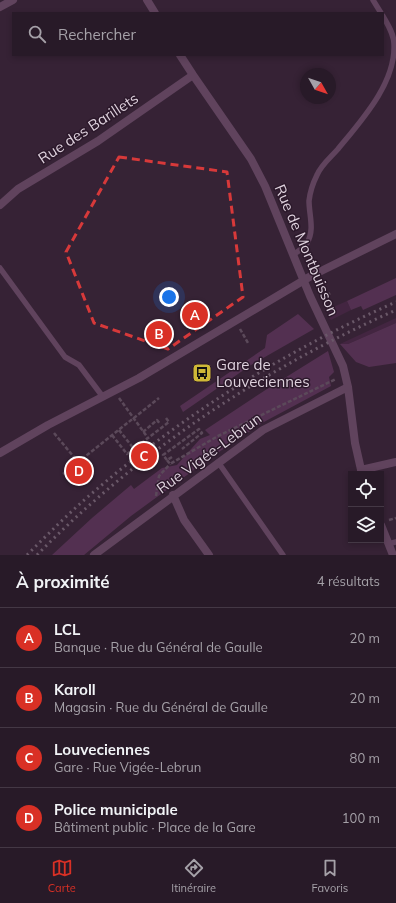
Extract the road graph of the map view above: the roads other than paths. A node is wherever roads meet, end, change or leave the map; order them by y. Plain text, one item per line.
1 (13, 0) edge
2 (373, 0) edge
3 (149, 1) edge
4 (0, 7) edge
5 (154, 12) edge
6 (380, 12) edge
7 (384, 18) edge
8 (181, 56) edge
9 (193, 75) junction
10 (0, 205) edge
11 (396, 234) edge
12 (293, 255) junction
13 (0, 268) edge
14 (305, 280) junction
15 (348, 387) junction
16 (103, 398) junction
17 (0, 453) edge
18 (218, 462) junction
19 (396, 462) edge
20 (362, 471) edge
21 (365, 471) edge
22 (173, 495) junction
23 (384, 530) edge
24 (392, 543) edge
25 (391, 554) edge
26 (94, 555) edge
27 (209, 555) edge
28 (283, 555) edge

1 - 4 street
2 - 6 lane
3 - 5 street
7 - 12 lane
8 - 9 street, Rue de Montbuisson
9 - 10 street, Rue des Barillets
9 - 12 street, Rue de Montbuisson
11 - 14 street
12 - 14 street, Rue de Montbuisson
13 - 16 lane
14 - 15 street, Rue de Montbuisson
14 - 16 street
15 - 18 street, Rue Vigée-Lebrun
15 - 20 street, Rue de Montbuisson
16 - 17 street
18 - 22 street, Rue Vigée-Lebrun
18 - 28 lane
19 - 21 street
22 - 26 street, Rue Vigée-Lebrun
22 - 27 street
23 - 24 street
24 - 25 street

